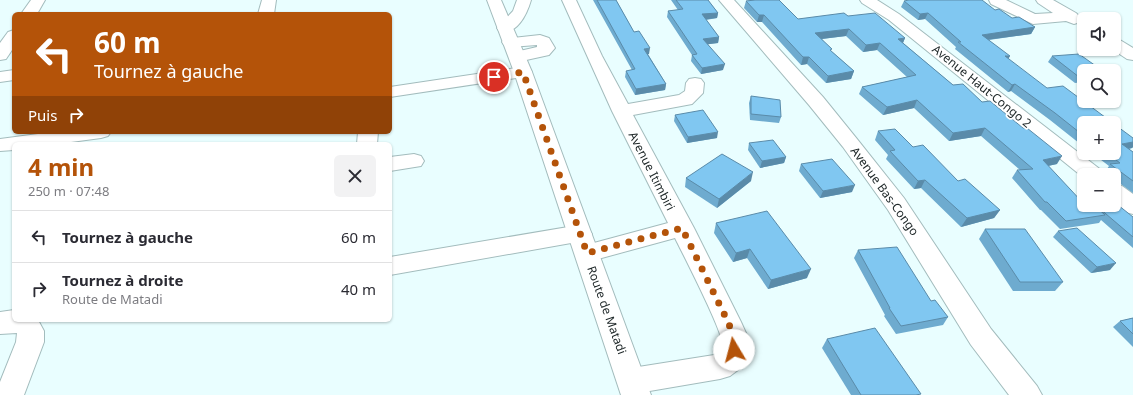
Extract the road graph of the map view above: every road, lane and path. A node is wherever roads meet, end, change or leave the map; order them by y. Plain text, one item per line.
1 (38, 0) edge
2 (269, 0) edge
3 (494, 0) edge
4 (524, 0) edge
5 (570, 0) edge
6 (726, 0) edge
7 (867, 0) edge
8 (996, 0) edge
9 (1043, 0) edge
10 (30, 12) edge
11 (266, 12) edge
12 (1077, 19) edge
13 (1077, 20) edge
14 (12, 38) edge
15 (1121, 47) edge
16 (514, 50) junction
17 (0, 55) edge
18 (1133, 55) edge
19 (12, 75) edge
20 (0, 77) edge
21 (695, 83) dead end
22 (392, 91) edge
23 (621, 111) junction
24 (85, 134) edge
25 (23, 142) edge
26 (12, 143) edge
27 (0, 145) edge
28 (414, 161) dead end
29 (392, 164) edge
30 (1085, 168) edge
31 (1121, 197) edge
32 (1133, 206) edge
33 (682, 228) junction
34 (583, 244) junction
35 (392, 266) edge
36 (0, 324) edge
37 (634, 388) edge
38 (1022, 393) edge
39 (9, 395) edge

1 - 10 street
2 - 11 street
3 - 16 street, Route de Matadi
4 - 16 street
5 - 23 street, Avenue Itimbiri
6 - 38 street, Avenue Bas-Congo
7 - 30 street, Avenue Haut-Congo 2
8 - 13 street
9 - 12 street
14 - 17 street
15 - 18 street
16 - 22 street
16 - 34 street, Route de Matadi
19 - 20 street
21 - 23 street
23 - 33 street, Avenue Itimbiri
24 - 25 street
26 - 27 street
28 - 29 street
31 - 32 street
33 - 34 street
33 - 37 street, Avenue Itimbiri
34 - 35 street
34 - 37 street, Route de Matadi
36 - 39 street

